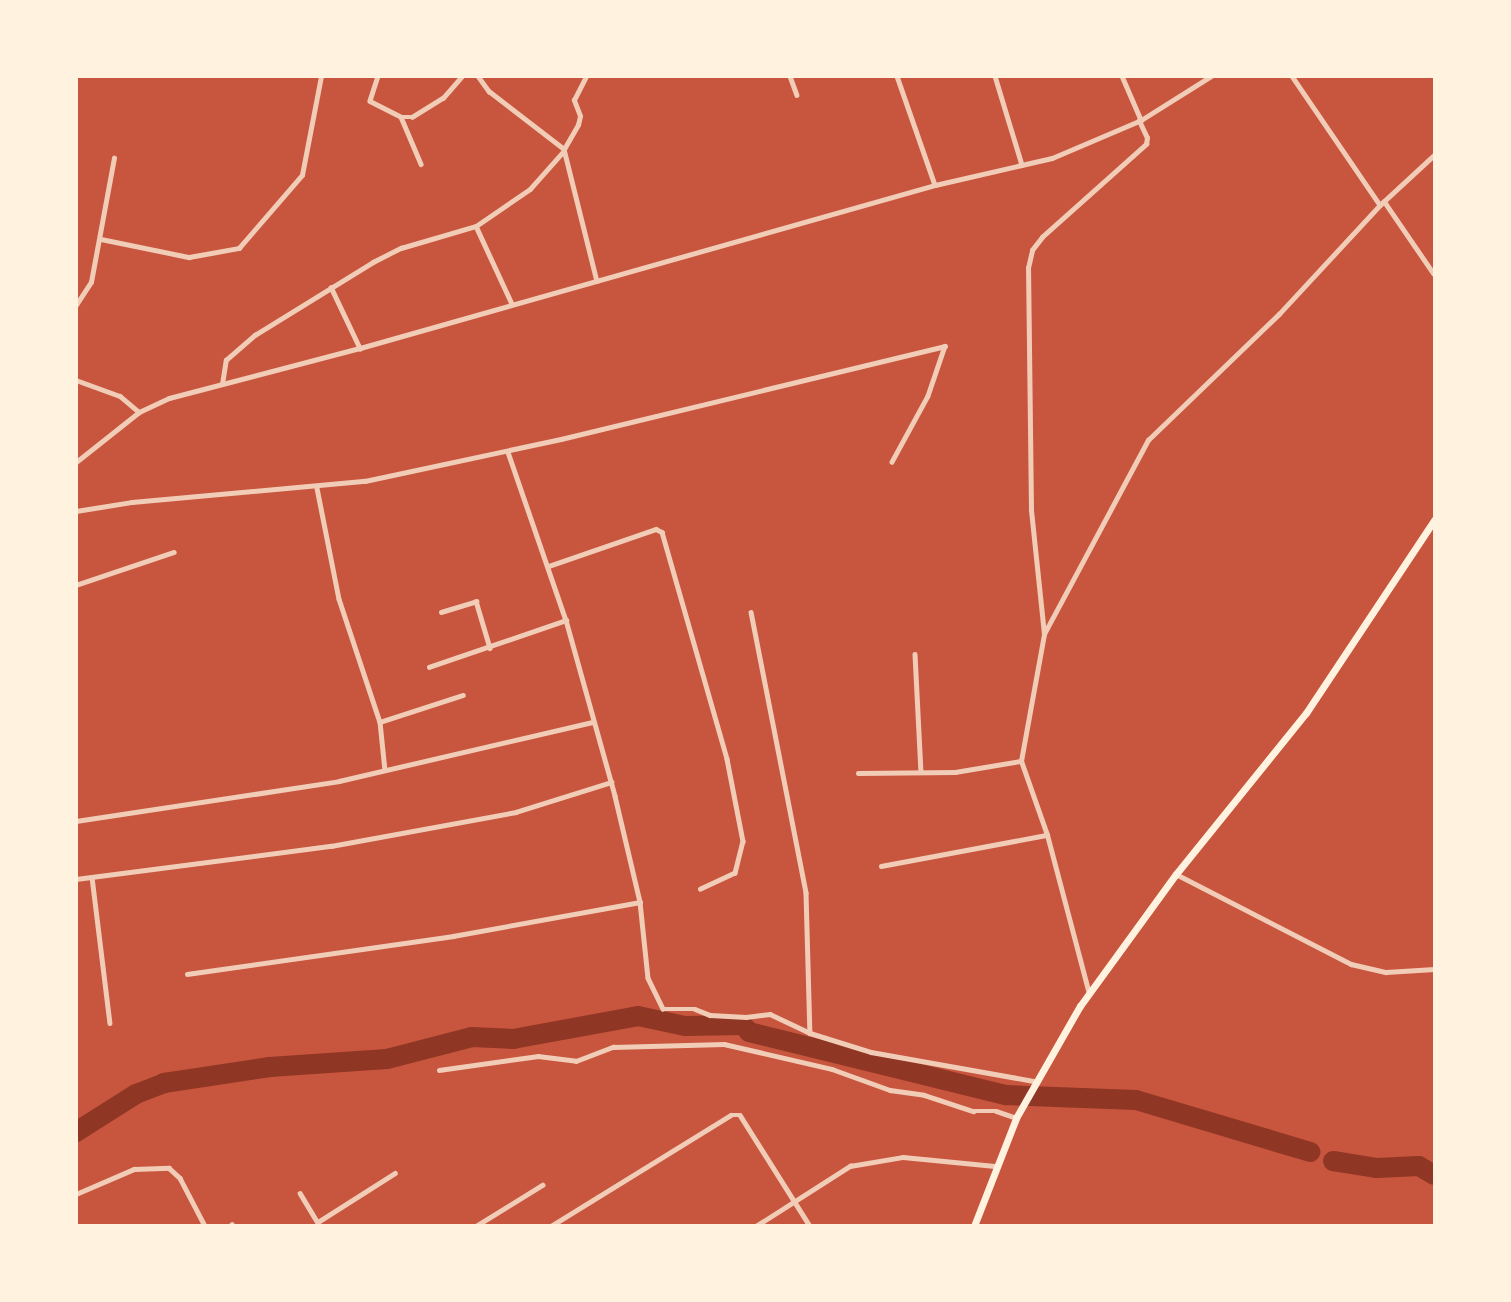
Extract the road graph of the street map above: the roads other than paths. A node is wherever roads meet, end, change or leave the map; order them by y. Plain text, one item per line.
1 (321, 76) edge
2 (378, 76) edge
3 (462, 76) edge
4 (478, 76) edge
5 (586, 76) edge
6 (790, 76) edge
7 (897, 76) edge
8 (995, 76) edge
9 (1122, 76) edge
10 (1211, 76) edge
11 (1292, 76) edge
12 (797, 95) dead end
13 (401, 117) junction
14 (1140, 121) junction
15 (563, 151) junction
16 (1434, 155) edge
17 (114, 158) dead end
18 (421, 164) dead end
19 (1022, 165) junction
20 (935, 185) junction
21 (1384, 201) junction
22 (1380, 205) junction
23 (476, 226) junction
24 (101, 239) junction
25 (1434, 274) edge
26 (597, 281) junction
27 (331, 288) junction
28 (512, 304) junction
29 (76, 305) edge
30 (360, 348) junction
31 (76, 380) edge
32 (222, 384) junction
33 (139, 412) junction
34 (508, 452) junction
35 (76, 462) edge
36 (892, 462) dead end
37 (317, 488) junction
38 (76, 511) edge
39 (1434, 520) edge
40 (174, 552) dead end
41 (549, 566) junction
42 (76, 585) edge
43 (441, 612) dead end
44 (751, 612) dead end
45 (566, 620) junction
46 (1044, 634) junction
47 (490, 648) junction
48 (915, 654) dead end
49 (429, 667) dead end
50 (463, 695) dead end
51 (380, 722) junction
52 (593, 722) junction
53 (1021, 761) junction
54 (385, 770) junction
55 (921, 772) junction
56 (858, 773) dead end
57 (611, 782) junction
58 (76, 821) edge
59 (1047, 835) junction
60 (881, 866) dead end
61 (1176, 874) junction
62 (92, 877) junction
63 (76, 879) edge
64 (701, 889) dead end
65 (640, 902) junction
66 (1434, 969) edge
67 (186, 974) dead end
68 (1089, 994) junction
69 (110, 1023) dead end
70 (810, 1033) junction
71 (439, 1070) dead end
72 (1033, 1084) junction
73 (1016, 1118) junction
74 (995, 1166) junction
75 (395, 1173) dead end
76 (542, 1185) dead end
77 (300, 1193) dead end
78 (76, 1194) edge
79 (794, 1201) junction
80 (319, 1224) edge
81 (205, 1226) edge
82 (476, 1226) edge
83 (551, 1226) edge
84 (756, 1226) edge
85 (810, 1226) edge
86 (974, 1226) edge

1 - 24 street
2 - 13 street
3 - 13 street
4 - 15 street
5 - 15 street
6 - 12 street
7 - 20 street
8 - 19 street
9 - 14 street
10 - 14 street
11 - 22 street
13 - 18 street
14 - 19 street
14 - 46 street
15 - 23 street
15 - 26 street
16 - 21 street
17 - 24 street
19 - 20 street
20 - 26 street
21 - 22 street
21 - 25 street
22 - 46 street
23 - 27 street
23 - 28 street
24 - 29 street
26 - 28 street
27 - 30 street
27 - 32 street
28 - 30 street
30 - 32 street
31 - 33 street
32 - 33 street
33 - 35 street
34 - 36 street
34 - 37 street
34 - 41 street
37 - 38 street
37 - 51 street
39 - 61 main road
40 - 42 street
41 - 45 street
41 - 64 street
43 - 47 street
44 - 70 street
45 - 47 street
45 - 52 street
46 - 53 street
47 - 49 street
48 - 55 street
50 - 51 street
51 - 54 street
52 - 54 street
52 - 57 street
53 - 55 street
53 - 59 street
54 - 58 street
55 - 56 street
57 - 62 street
57 - 65 street
59 - 60 street
59 - 68 street
61 - 66 street
61 - 68 main road
62 - 63 street
62 - 69 street
65 - 67 street
65 - 70 street
68 - 72 main road
70 - 72 street
71 - 73 street
72 - 73 main road
73 - 74 main road
74 - 79 street
74 - 86 main road
75 - 80 street
76 - 82 street
77 - 80 street
78 - 81 street
79 - 83 street
79 - 84 street
79 - 85 street

